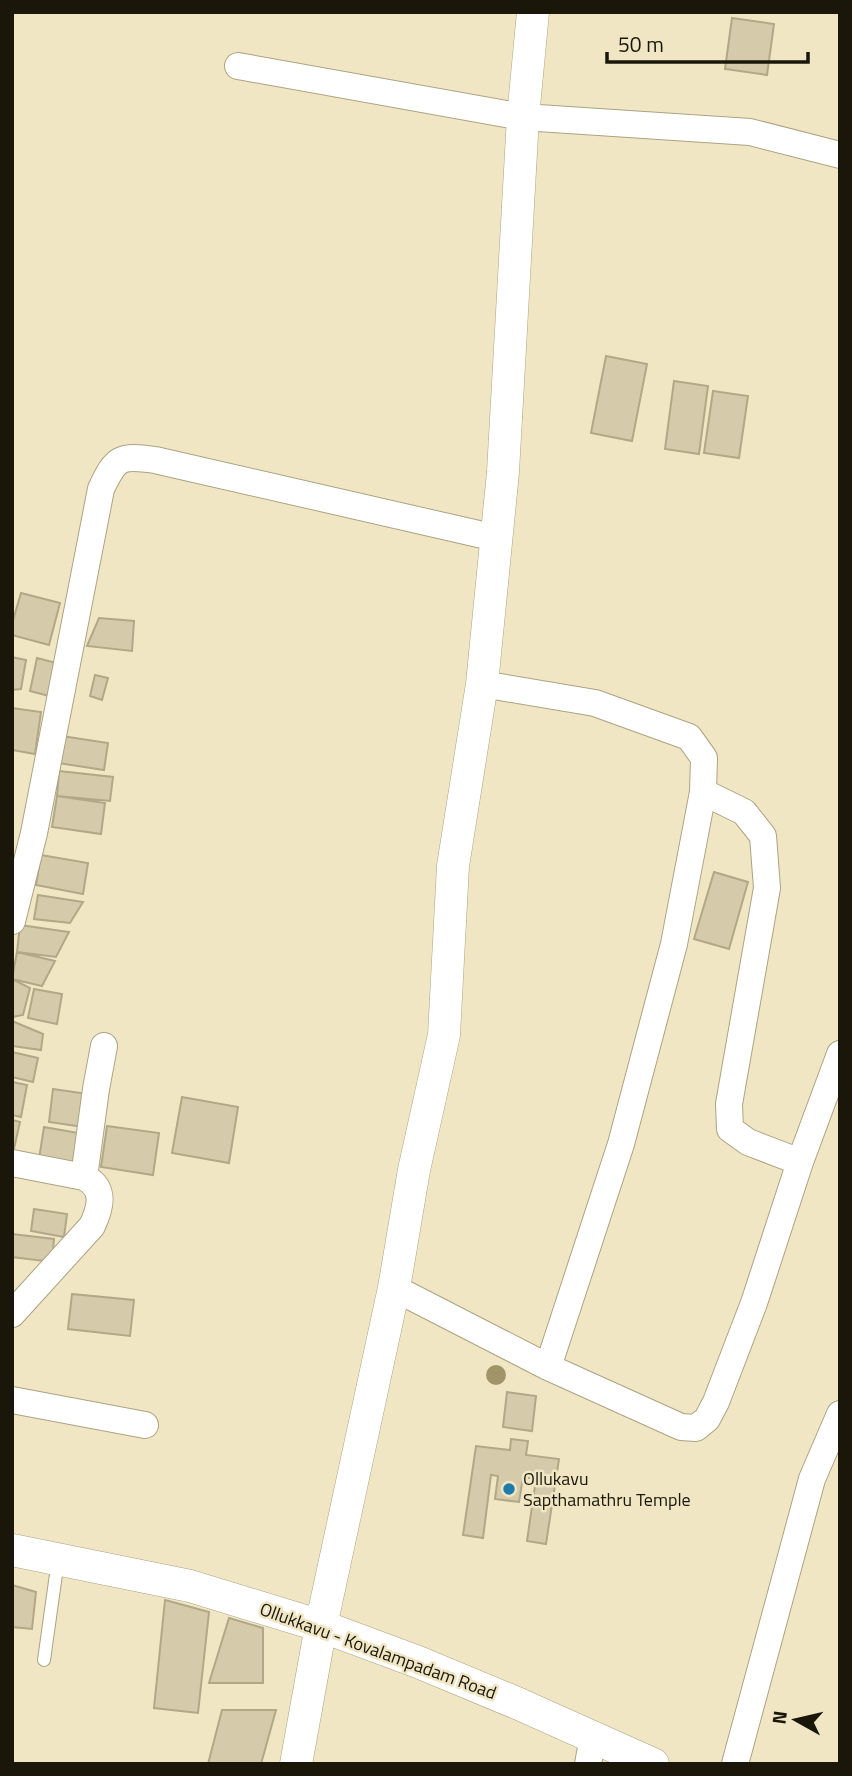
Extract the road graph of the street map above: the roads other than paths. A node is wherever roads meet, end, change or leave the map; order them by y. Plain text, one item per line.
1 (533, 12) edge
2 (238, 66) dead end
3 (523, 117) junction
4 (840, 155) edge
5 (496, 538) junction
6 (482, 684) junction
7 (703, 792) junction
8 (12, 921) edge
9 (104, 1046) dead end
10 (840, 1054) edge
11 (800, 1162) junction
12 (12, 1163) edge
13 (84, 1177) junction
14 (394, 1288) junction
15 (12, 1314) edge
16 (548, 1367) junction
17 (12, 1400) edge
18 (840, 1414) edge
19 (145, 1425) dead end
20 (12, 1550) edge
21 (58, 1559) junction
22 (321, 1626) junction
23 (44, 1660) dead end
24 (591, 1750) edge
25 (296, 1764) edge
26 (653, 1764) edge
27 (735, 1764) edge

1 - 3 street
2 - 3 street
3 - 4 street
3 - 5 street
5 - 6 street
5 - 8 street
6 - 7 street
6 - 14 street
7 - 11 street
7 - 16 street
9 - 13 street
10 - 11 street
11 - 16 street
12 - 13 street
13 - 15 street
14 - 16 street
14 - 22 street
17 - 19 street
18 - 27 street
20 - 21 street, Ollukkavu - Kovalampadam Road
21 - 22 street, Ollukkavu - Kovalampadam Road
21 - 23 lane
22 - 24 street, Ollukkavu - Kovalampadam Road
22 - 25 street
24 - 26 street, Ollukkavu - Kovalampadam Road

